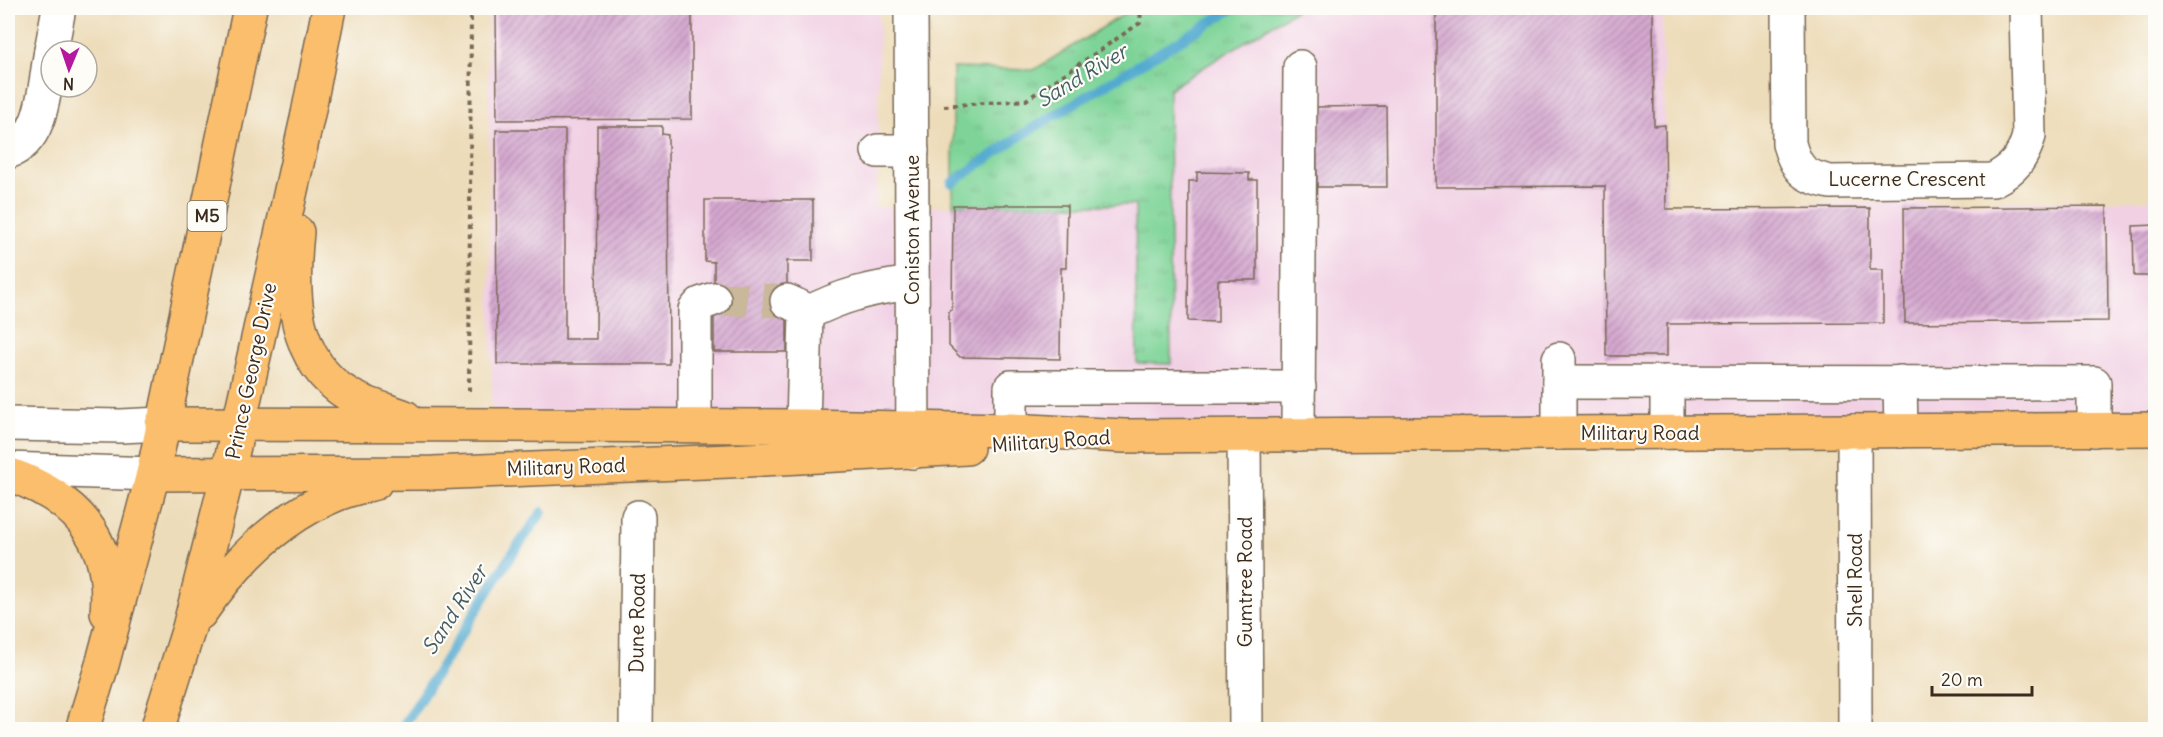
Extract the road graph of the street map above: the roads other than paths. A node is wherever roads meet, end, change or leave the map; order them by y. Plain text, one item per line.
1 (59, 8) edge
2 (250, 8) edge
3 (329, 8) edge
4 (911, 8) edge
5 (1788, 8) edge
6 (2026, 8) edge
7 (53, 39) edge
8 (1300, 67) dead end
9 (41, 99) edge
10 (308, 114) junction
11 (878, 151) dead end
12 (912, 151) junction
13 (8, 152) edge
14 (912, 283) junction
15 (714, 299) dead end
16 (1667, 382) junction
17 (1900, 382) junction
18 (1299, 387) junction
19 (239, 423) junction
20 (8, 424) edge
21 (162, 424) junction
22 (422, 424) junction
23 (695, 425) junction
24 (803, 426) junction
25 (2156, 429) edge
26 (1011, 430) junction
27 (2094, 430) junction
28 (1854, 431) junction
29 (1901, 431) junction
30 (1667, 432) junction
31 (1559, 433) junction
32 (1244, 435) junction
33 (1298, 435) junction
34 (1124, 436) junction
35 (913, 440) junction
36 (8, 469) edge
37 (228, 473) junction
38 (433, 473) junction
39 (8, 474) edge
40 (153, 474) junction
41 (638, 517) dead end
42 (189, 628) junction
43 (102, 665) junction
44 (82, 729) edge
45 (157, 729) edge
46 (636, 729) edge
47 (1246, 729) edge
48 (1855, 729) edge

1 - 7 street
2 - 21 main road, M5
3 - 10 main road, Prince George Drive
4 - 12 street, Coniston Avenue
5 - 6 street, Lucerne Crescent
8 - 18 street
9 - 13 street
10 - 19 main road, Prince George Drive
10 - 22 main road
11 - 12 street
12 - 14 street, Coniston Avenue
14 - 24 street
14 - 35 street, Coniston Avenue
15 - 23 street
16 - 17 street
16 - 30 street
16 - 31 street
17 - 27 street
17 - 29 street
18 - 26 street
18 - 33 street
19 - 21 main road, Military Road
19 - 22 main road, Military Road
19 - 37 main road, Prince George Drive
20 - 21 street, Military Road
21 - 40 main road, M5
22 - 23 main road, Military Road
23 - 24 main road, Military Road
24 - 35 main road, Military Road
25 - 27 main road, Military Road
26 - 34 main road, Military Road
26 - 35 main road, Military Road
27 - 29 main road, Military Road
28 - 29 main road, Military Road
28 - 30 main road, Military Road
28 - 48 street, Shell Road
30 - 31 main road, Military Road
31 - 33 main road, Military Road
32 - 33 main road, Military Road
32 - 34 main road, Military Road
32 - 47 street, Gumtree Road
34 - 35 main road, Military Road
35 - 38 main road, Military Road
36 - 40 street, Military Road
37 - 38 main road, Military Road
37 - 40 main road, Military Road
37 - 42 main road, Prince George Drive
38 - 42 main road
39 - 43 main road
40 - 43 main road, M5
41 - 46 street, Dune Road
42 - 45 main road, Prince George Drive
43 - 44 main road, M5

